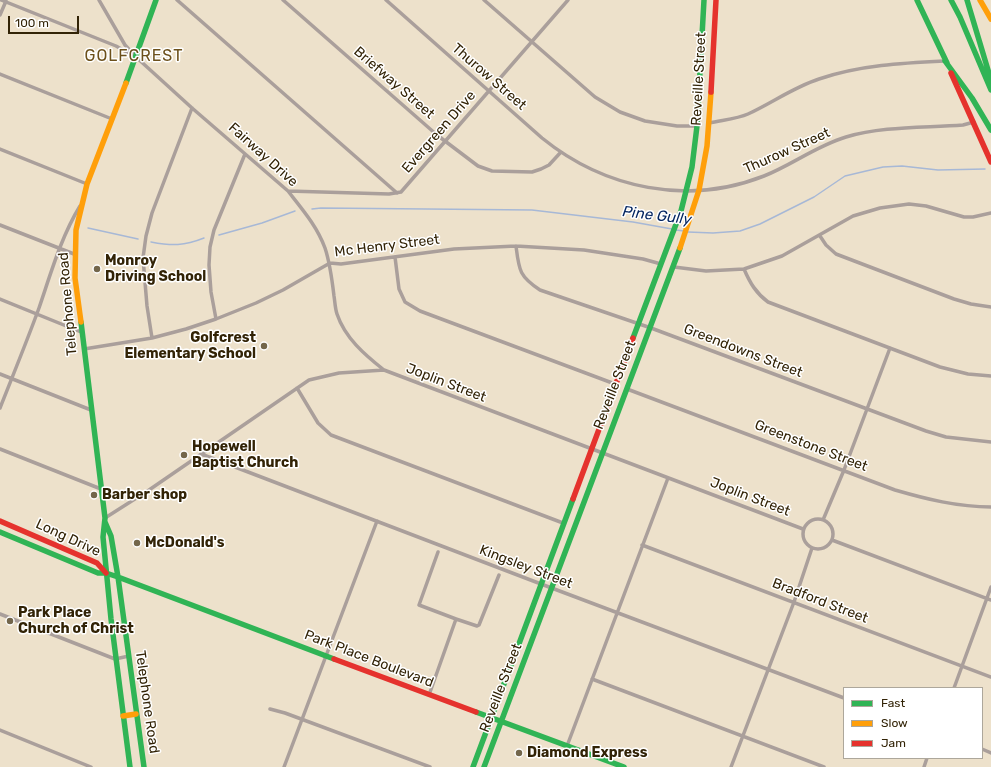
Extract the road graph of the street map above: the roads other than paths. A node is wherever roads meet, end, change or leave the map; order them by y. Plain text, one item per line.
1 (4, 0) edge
2 (99, 0) edge
3 (156, 0) edge
4 (177, 0) edge
5 (283, 0) edge
6 (386, 0) edge
7 (484, 0) edge
8 (568, 0) edge
9 (704, 0) edge
10 (716, 0) edge
11 (917, 0) edge
12 (951, 0) edge
13 (967, 0) edge
14 (980, 0) edge
15 (0, 15) edge
16 (991, 19) edge
17 (532, 42) junction
18 (136, 57) junction
19 (713, 57) junction
20 (700, 60) junction
21 (945, 61) junction
22 (0, 74) edge
23 (991, 80) edge
24 (991, 90) edge
25 (489, 91) junction
26 (192, 108) junction
27 (112, 119) junction
28 (974, 122) junction
29 (709, 123) junction
30 (697, 126) junction
31 (991, 130) edge
32 (446, 141) junction
33 (0, 149) edge
34 (561, 152) junction
35 (245, 154) junction
36 (991, 162) edge
37 (87, 184) junction
38 (686, 190) junction
39 (699, 190) junction
40 (288, 191) junction
41 (397, 193) junction
42 (81, 205) junction
43 (991, 213) edge
44 (0, 225) edge
45 (820, 236) junction
46 (516, 246) junction
47 (60, 248) junction
48 (74, 254) junction
49 (395, 257) junction
50 (330, 263) junction
51 (661, 264) junction
52 (674, 267) junction
53 (744, 269) junction
54 (0, 299) edge
55 (991, 307) edge
56 (36, 314) junction
57 (216, 319) junction
58 (638, 323) junction
59 (651, 328) junction
60 (81, 332) junction
61 (152, 338) junction
62 (890, 348) junction
63 (84, 350) junction
64 (384, 370) junction
65 (0, 374) edge
66 (991, 376) edge
67 (12, 379) junction
68 (616, 384) junction
69 (297, 388) junction
70 (626, 389) junction
71 (0, 408) edge
72 (866, 409) junction
73 (91, 410) junction
74 (991, 442) edge
75 (0, 449) edge
76 (591, 450) junction
77 (201, 454) junction
78 (602, 454) junction
79 (844, 470) junction
80 (668, 478) junction
81 (101, 489) junction
82 (991, 507) edge
83 (105, 520) junction
84 (823, 520) junction
85 (0, 521) edge
86 (377, 521) junction
87 (563, 523) junction
88 (803, 529) junction
89 (0, 532) edge
90 (34, 535) junction
91 (832, 540) junction
92 (30, 544) junction
93 (642, 545) junction
94 (812, 548) junction
95 (438, 552) dead end
96 (106, 573) junction
97 (499, 575) dead end
98 (118, 577) junction
99 (541, 584) junction
100 (991, 586) edge
101 (552, 588) junction
102 (987, 598) junction
103 (991, 600) edge
104 (794, 602) junction
105 (617, 613) junction
106 (0, 614) edge
107 (456, 619) junction
108 (326, 655) junction
109 (129, 656) junction
110 (115, 659) junction
111 (962, 666) junction
112 (768, 669) junction
113 (991, 677) edge
114 (592, 679) junction
115 (954, 687) edge
116 (430, 695) junction
117 (843, 698) edge
118 (270, 709) dead end
119 (136, 714) junction
120 (123, 716) junction
121 (490, 718) junction
122 (303, 719) junction
123 (501, 722) junction
124 (0, 730) edge
125 (742, 736) junction
126 (567, 746) junction
127 (92, 767) edge
128 (130, 767) edge
129 (144, 767) edge
130 (284, 767) edge
131 (430, 767) edge
132 (472, 767) edge
133 (484, 767) edge
134 (624, 767) edge
135 (731, 767) edge
136 (824, 767) edge

1 - 15 street
1 - 18 street
2 - 18 street, Fairway Drive
3 - 18 main road, Telephone Road
4 - 41 street
5 - 32 street, Briefway Street
6 - 25 street, Thurow Street
7 - 17 street
8 - 17 street, Evergreen Drive
9 - 20 main road, Reveille Street
10 - 19 main road, Reveille Street
11 - 21 main road
12 - 24 main road
13 - 23 main road
14 - 16 main road
17 - 25 street, Evergreen Drive
17 - 30 street
18 - 26 street, Fairway Drive
18 - 27 main road, Telephone Road
19 - 20 main road
19 - 29 main road, Reveille Street
20 - 30 main road, Reveille Street
21 - 28 main road
21 - 29 street
21 - 31 main road
22 - 27 street
25 - 32 street, Evergreen Drive
25 - 34 street, Thurow Street
26 - 35 street, Fairway Drive
26 - 61 street
27 - 37 main road, Telephone Road
28 - 36 main road
28 - 39 street, Thurow Street
29 - 39 main road, Reveille Street
30 - 38 main road, Reveille Street
32 - 34 street, Briefway Street
32 - 41 street, Evergreen Drive
33 - 37 street
34 - 38 street, Thurow Street
35 - 40 street, Fairway Drive
35 - 57 street
37 - 42 main road, Telephone Road
38 - 39 street, Thurow Street
38 - 51 main road, Reveille Street
39 - 52 main road, Reveille Street
40 - 41 street
40 - 50 street, Fairway Drive
42 - 47 street
42 - 48 main road, Telephone Road
43 - 45 street
44 - 47 street
45 - 53 street
45 - 55 street
46 - 49 street, Mc Henry Street
46 - 51 street, Mc Henry Street
46 - 58 street, Greendowns Street
47 - 48 street
47 - 56 street
48 - 60 main road, Telephone Road
49 - 50 street, Mc Henry Street
49 - 68 street
50 - 57 street, Mc Henry Street
50 - 64 street, Fairway Drive
51 - 58 main road, Reveille Street
52 - 53 street
52 - 59 main road, Reveille Street
53 - 62 street
54 - 56 street
56 - 60 street
56 - 67 street
57 - 61 street, Mc Henry Street
58 - 59 street, Greendowns Street
58 - 68 main road, Reveille Street
59 - 70 main road, Reveille Street
59 - 72 street, Greendowns Street
60 - 63 main road, Telephone Road
61 - 63 street, Mc Henry Street
62 - 66 street
62 - 72 street
63 - 73 main road, Telephone Road
64 - 69 street, Joplin Street
64 - 76 street, Joplin Street
65 - 67 street
67 - 71 street
67 - 73 street
68 - 76 main road, Reveille Street
69 - 77 street, Joplin Street
69 - 87 street
70 - 78 main road, Reveille Street
70 - 79 street, Greenstone Street
72 - 74 street, Greendowns Street
72 - 79 street
73 - 81 main road, Telephone Road
75 - 81 street
76 - 78 street, Joplin Street
76 - 87 main road, Reveille Street
77 - 83 street, Joplin Street
77 - 86 street, Kingsley Street
78 - 80 street, Joplin Street
78 - 101 main road, Reveille Street
79 - 82 street, Greenstone Street
79 - 84 street
80 - 88 street, Joplin Street
80 - 93 street
81 - 83 main road, Telephone Road
83 - 96 main road, Telephone Road
83 - 98 main road, Telephone Road
84 - 88 street
84 - 91 street
85 - 90 main road, Long Drive
86 - 99 street, Kingsley Street
86 - 108 street
87 - 99 main road, Reveille Street
88 - 94 street
89 - 92 main road, Long Drive
90 - 92 main road
90 - 96 main road, Long Drive
91 - 94 street
91 - 102 street
92 - 96 main road, Long Drive
93 - 104 street, Bradford Street
93 - 105 street
94 - 104 street
95 - 107 street
96 - 98 main road, Park Place Boulevard
96 - 110 main road, Telephone Road
97 - 107 street
98 - 108 main road, Park Place Boulevard
98 - 109 main road, Telephone Road
99 - 101 street, Kingsley Street
99 - 121 main road, Reveille Street
100 - 102 street
101 - 105 street, Kingsley Street
101 - 123 main road, Reveille Street
102 - 103 street
102 - 111 street
104 - 111 street, Bradford Street
104 - 112 street
105 - 112 street, Kingsley Street
105 - 114 street
106 - 110 street
107 - 116 street
108 - 116 main road, Park Place Boulevard
108 - 122 street
109 - 110 street
109 - 119 main road, Telephone Road
110 - 120 main road, Telephone Road
111 - 113 street, Bradford Street
111 - 115 street
112 - 117 street, Kingsley Street
112 - 125 street
114 - 125 street
114 - 126 street
116 - 121 main road, Park Place Boulevard
118 - 122 street
119 - 120 main road
119 - 129 main road, Telephone Road
120 - 128 main road, Telephone Road
121 - 123 main road, Park Place Boulevard
121 - 132 main road, Reveille Street
122 - 130 street
122 - 131 street
123 - 126 main road, Park Place Boulevard
123 - 133 main road, Reveille Street
124 - 127 street
125 - 135 street
125 - 136 street
126 - 134 main road, Park Place Boulevard

